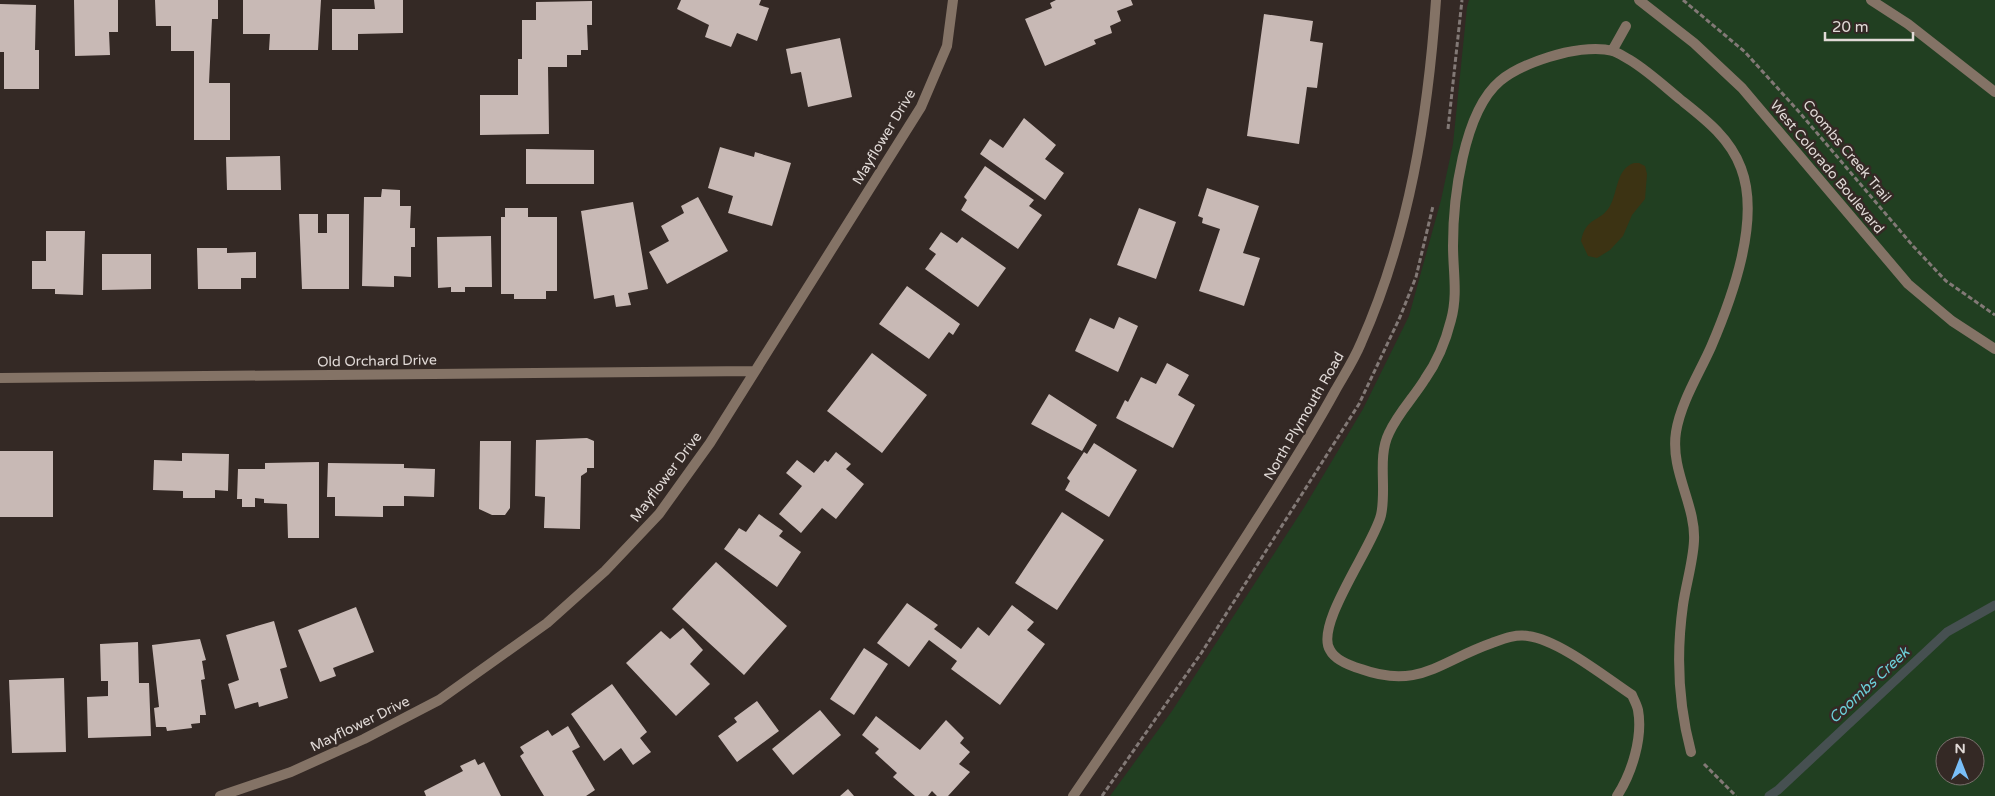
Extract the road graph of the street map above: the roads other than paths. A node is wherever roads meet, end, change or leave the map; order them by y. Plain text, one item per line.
1 (953, 0) edge
2 (1436, 0) edge
3 (1639, 0) edge
4 (1871, 0) edge
5 (1626, 26) dead end
6 (1612, 51) junction
7 (1995, 92) edge
8 (1995, 348) edge
9 (754, 371) junction
10 (0, 378) edge
11 (1691, 752) road end
12 (220, 796) edge
13 (1073, 796) edge
14 (1617, 796) edge

1 - 9 street, Mayflower Drive
2 - 13 street, North Plymouth Road
3 - 8 street, West Colorado Boulevard
4 - 7 street
5 - 6 street
6 - 11 street
6 - 14 street
9 - 10 street, Old Orchard Drive
9 - 12 street, Mayflower Drive

